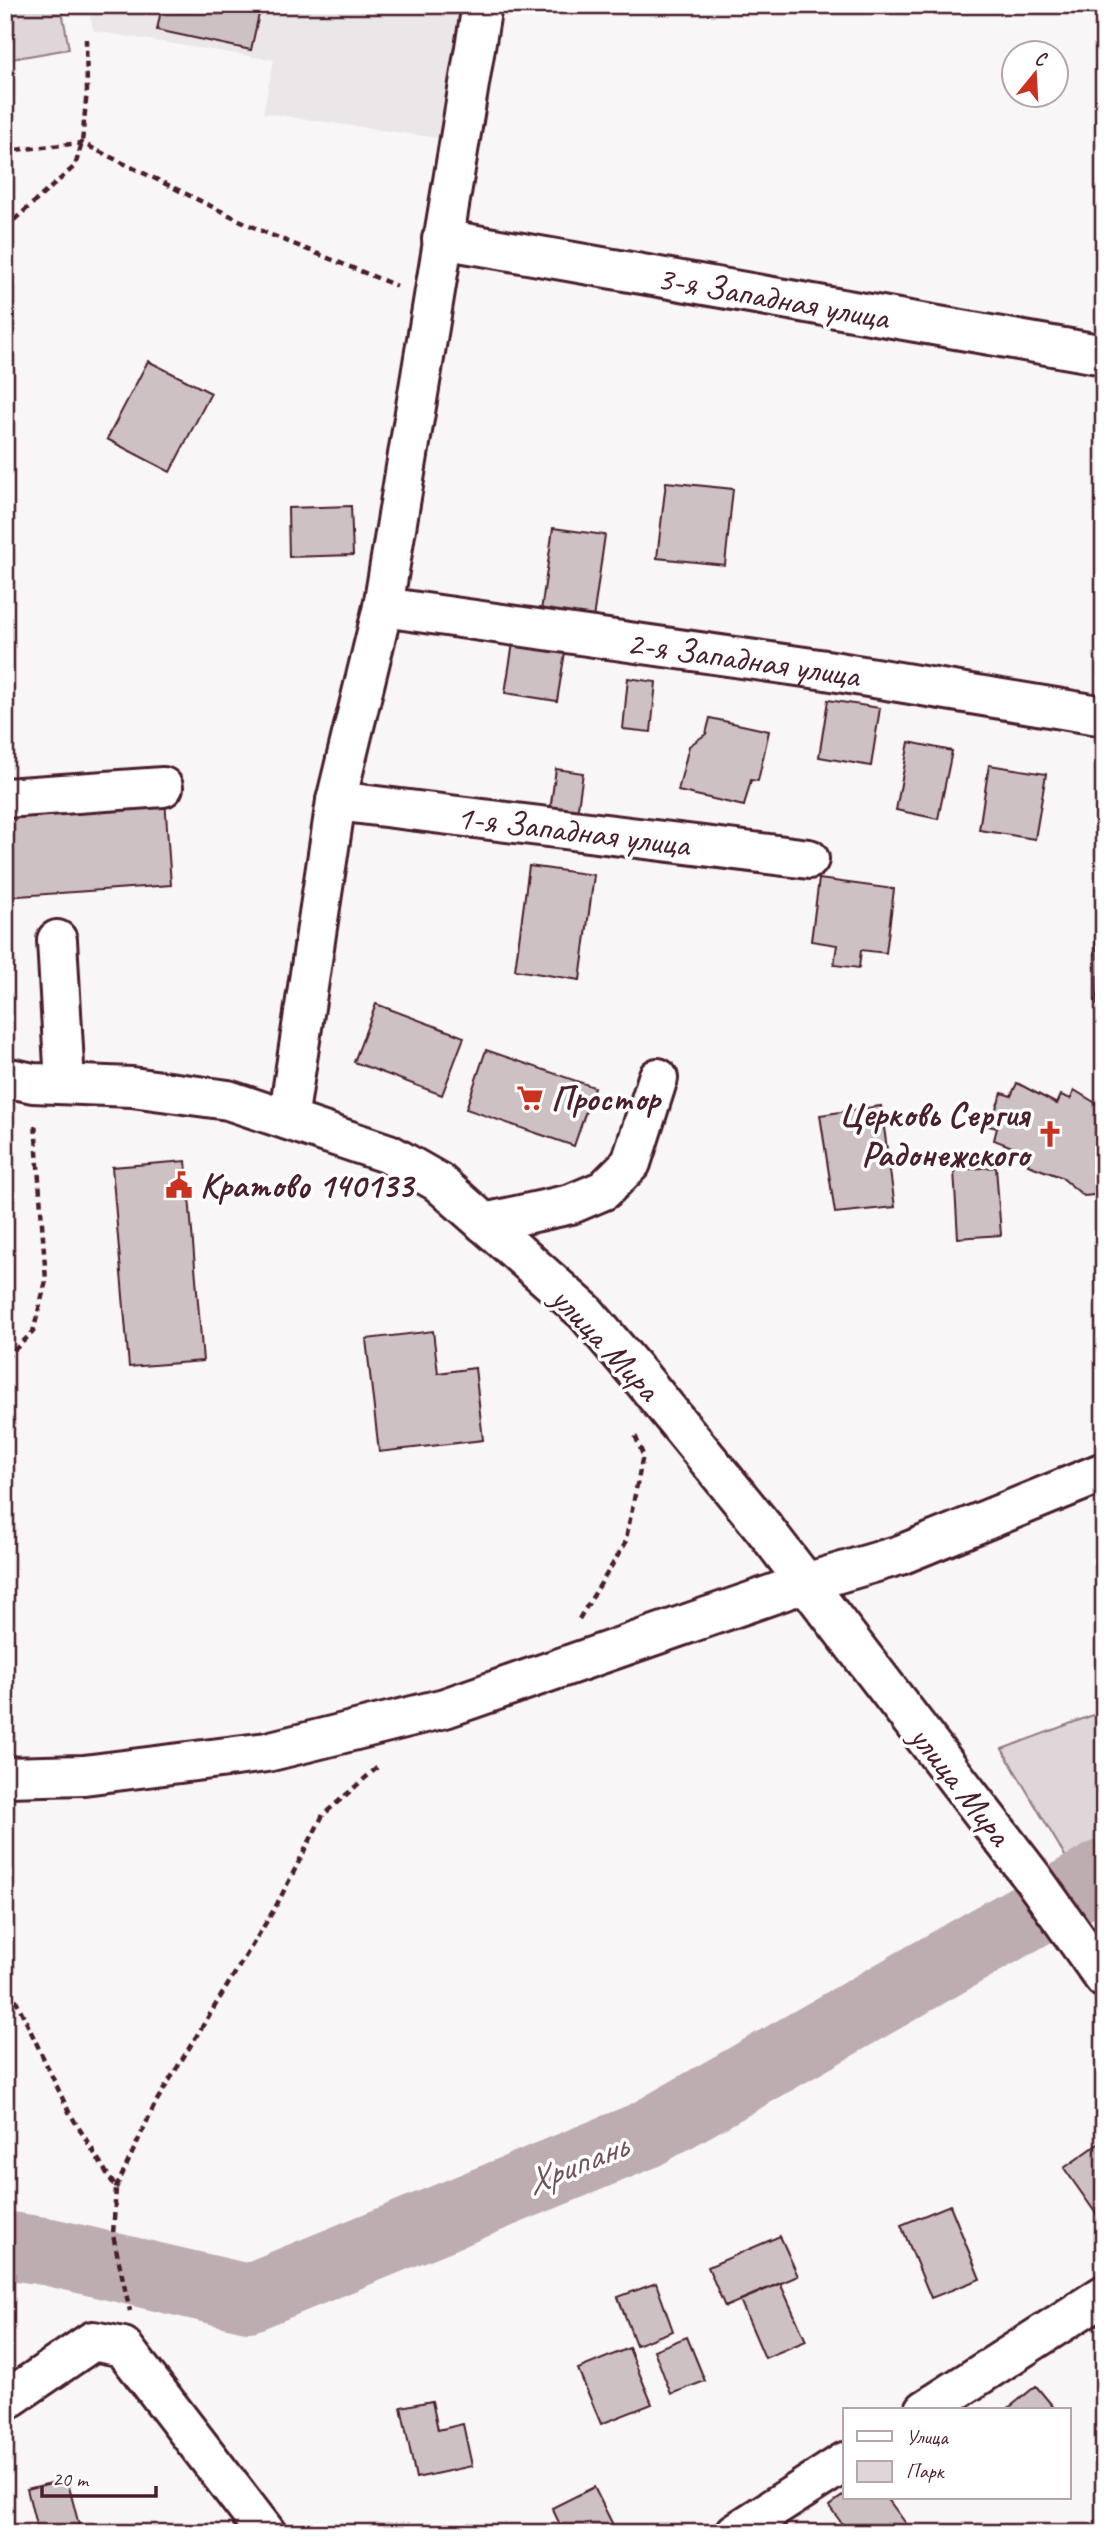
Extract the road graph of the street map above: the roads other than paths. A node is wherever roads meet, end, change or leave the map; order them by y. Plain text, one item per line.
1 (482, 5) edge
2 (442, 239) junction
3 (1104, 355) edge
4 (383, 607) junction
5 (1104, 716) edge
6 (163, 787) dead end
7 (5, 798) edge
8 (336, 801) junction
9 (809, 859) dead end
10 (57, 940) dead end
11 (658, 1078) dead end
12 (34, 1082) edge
13 (288, 1120) junction
14 (484, 1223) junction
15 (1104, 1472) edge
16 (805, 1583) junction
17 (5, 1777) edge
18 (1104, 1978) edge
19 (1104, 2295) edge
20 (5, 2402) edge
21 (928, 2408) edge
22 (843, 2463) edge
23 (266, 2533) edge
24 (735, 2533) edge

1 - 2 street
2 - 3 street, 3-я Западная улица
2 - 4 street
4 - 5 street, 2-я Западная улица
4 - 8 street
6 - 7 street
8 - 9 street, 1-я Западная улица
8 - 13 street
10 - 12 street
11 - 14 street
12 - 13 street, улица Мира
13 - 14 street, улица Мира
14 - 16 street, улица Мира
15 - 16 street
16 - 17 street
16 - 18 street, улица Мира
19 - 21 street
20 - 23 street
22 - 24 street

